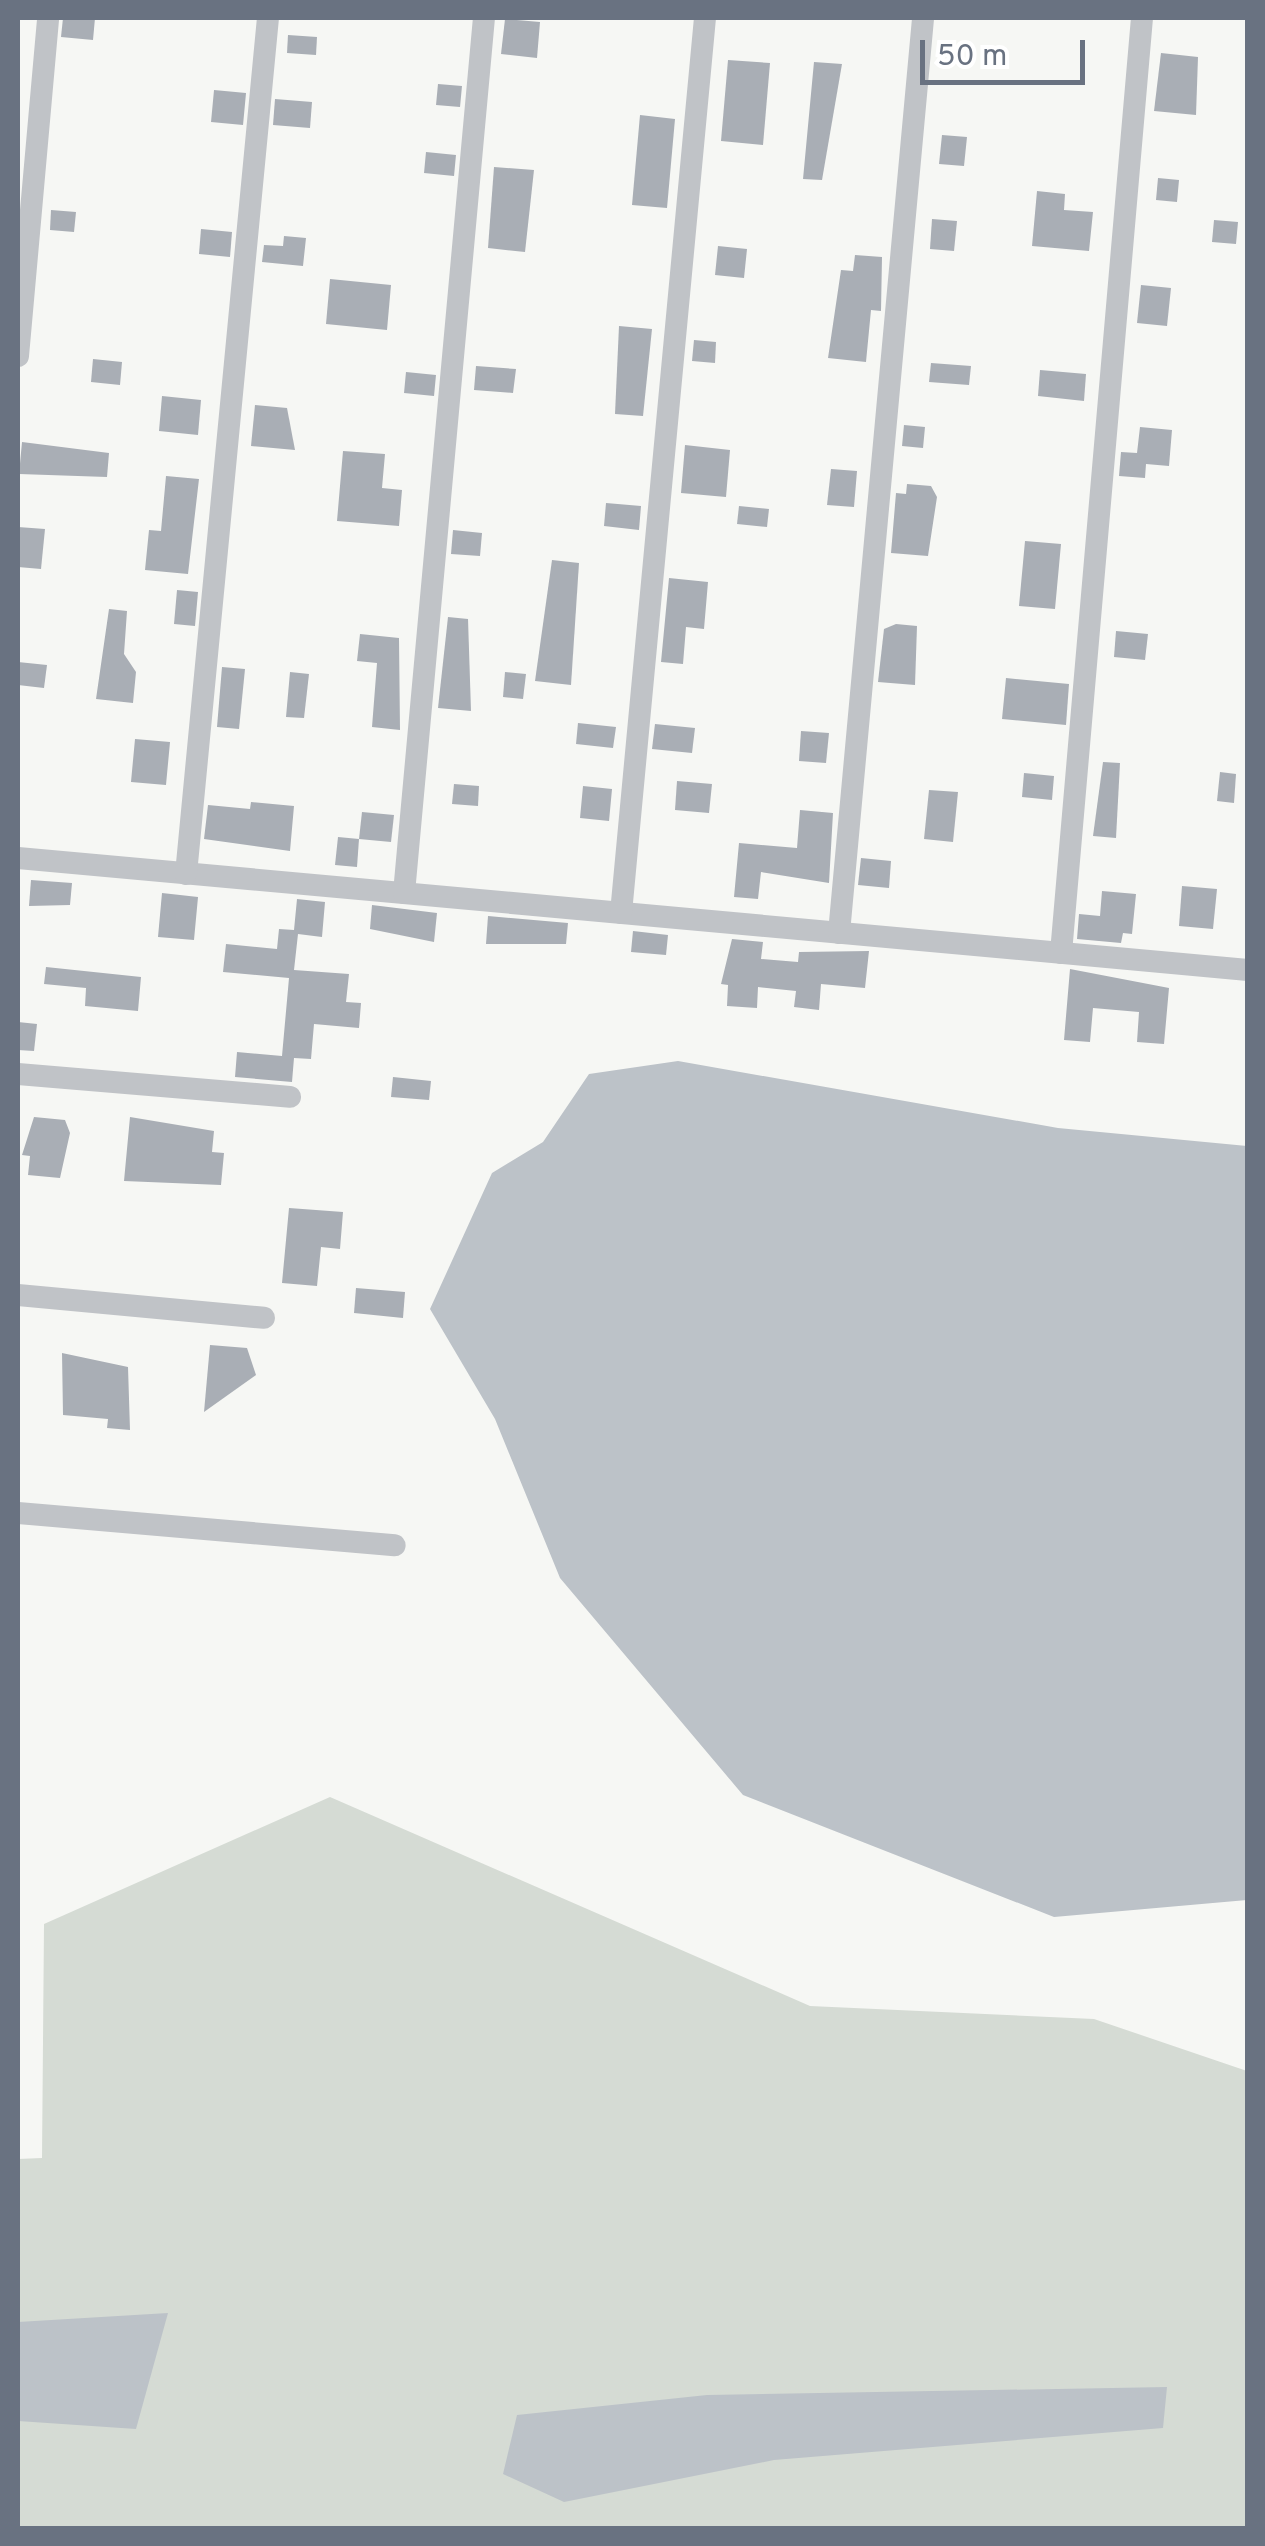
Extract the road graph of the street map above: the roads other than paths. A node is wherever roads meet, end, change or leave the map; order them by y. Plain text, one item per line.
1 (48, 18) edge
2 (268, 18) edge
3 (484, 18) edge
4 (705, 18) edge
5 (923, 18) edge
6 (1142, 18) edge
7 (18, 356) edge
8 (18, 858) edge
9 (186, 874) junction
10 (404, 893) junction
11 (621, 913) junction
12 (839, 933) junction
13 (1061, 953) junction
14 (1248, 970) edge
15 (18, 1074) edge
16 (290, 1097) dead end
17 (18, 1296) edge
18 (264, 1318) dead end
19 (18, 1513) edge
20 (395, 1546) dead end

1 - 7 street
2 - 9 street
3 - 10 street
4 - 11 street
5 - 12 street
6 - 13 street
8 - 9 street
9 - 10 street
10 - 11 street
11 - 12 street
12 - 13 street
13 - 14 street
15 - 16 street
17 - 18 street
19 - 20 street

